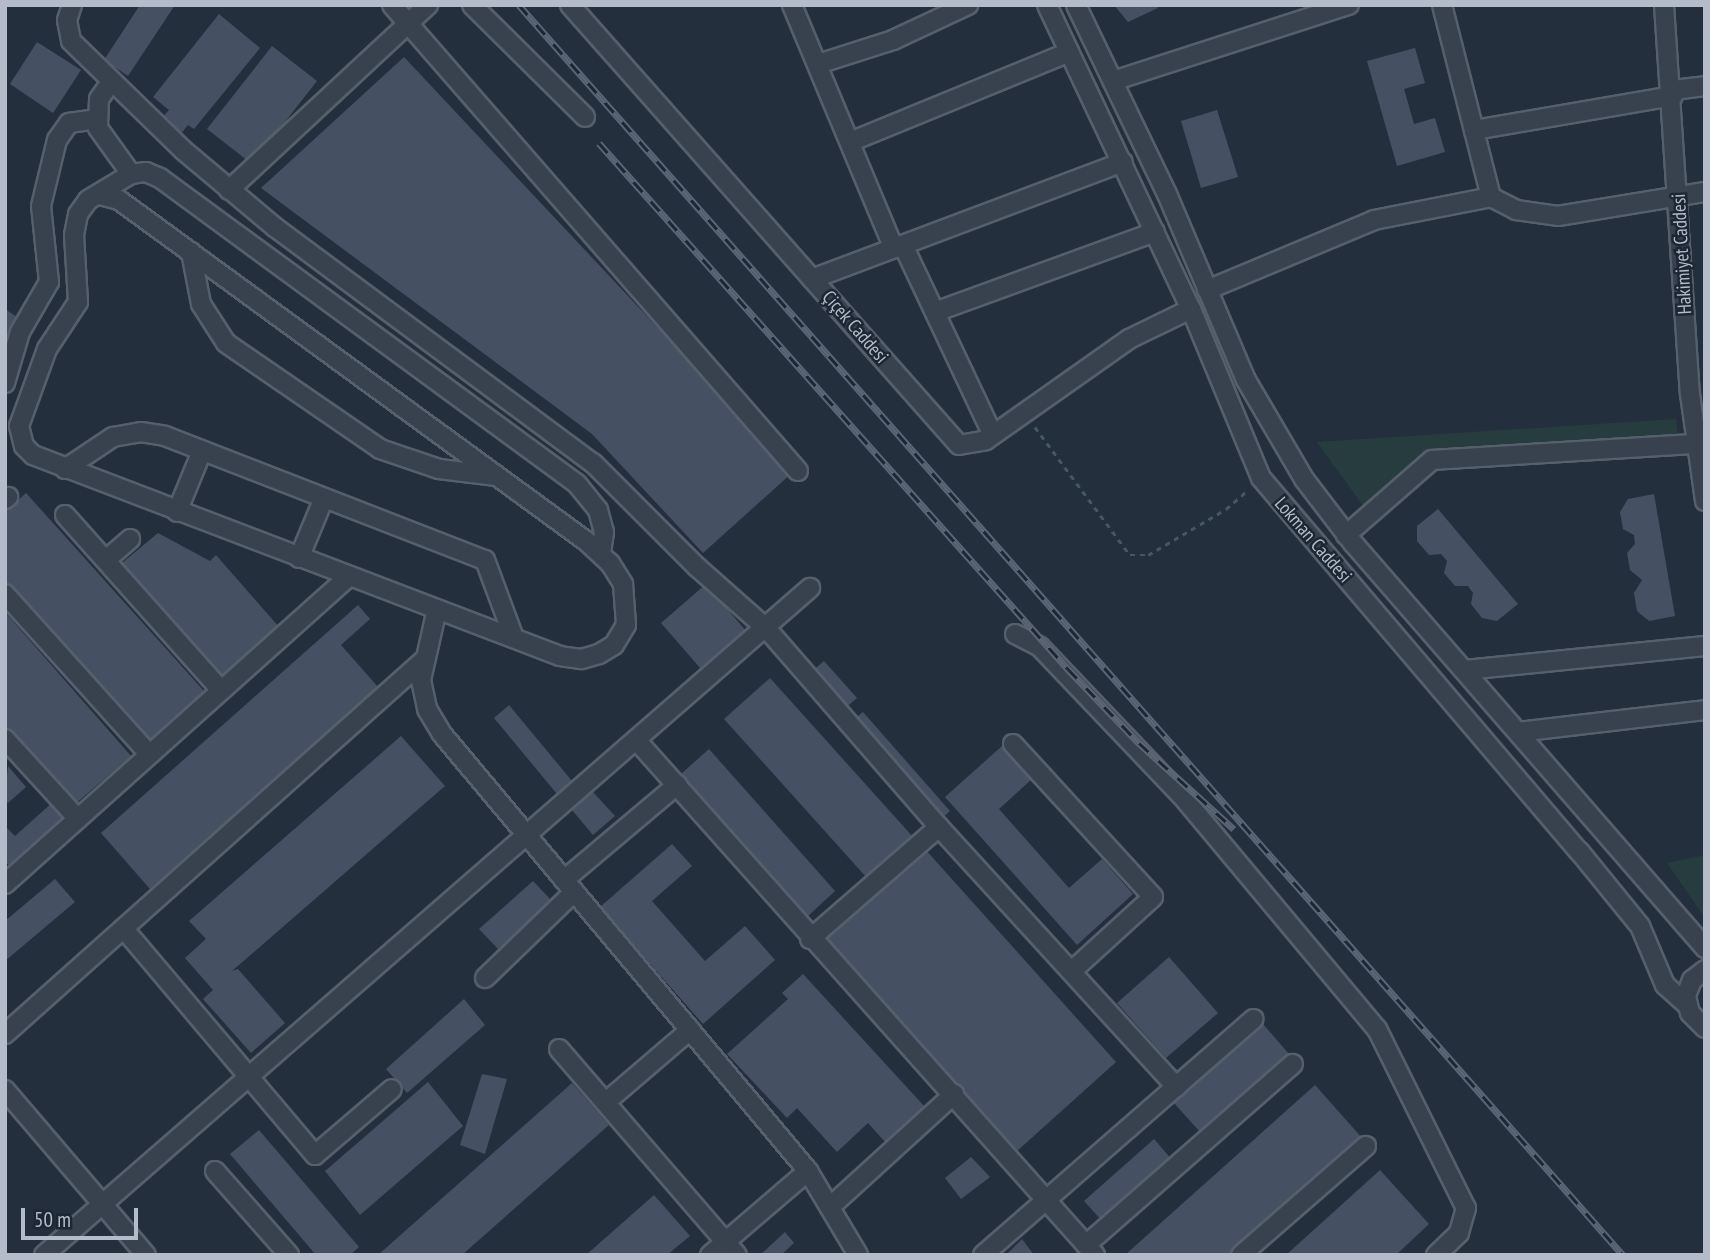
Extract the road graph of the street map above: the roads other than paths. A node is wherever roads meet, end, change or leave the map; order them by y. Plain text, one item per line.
1 (72, 5) edge
2 (392, 5) edge
3 (428, 5) edge
4 (472, 5) edge
5 (570, 5) edge
6 (792, 5) edge
7 (968, 5) edge
8 (1046, 5) edge
9 (1076, 5) edge
10 (1349, 5) edge
11 (1442, 5) edge
12 (1664, 5) edge
13 (408, 22) junction
14 (1069, 52) junction
15 (818, 64) junction
16 (1113, 81) junction
17 (111, 82) junction
18 (1705, 86) edge
19 (1673, 93) junction
20 (586, 117) dead end
21 (96, 119) junction
22 (1474, 130) junction
23 (850, 142) junction
24 (1123, 162) junction
25 (131, 174) junction
26 (229, 190) junction
27 (1705, 192) edge
28 (100, 195) junction
29 (1678, 195) junction
30 (1491, 197) junction
31 (1155, 232) junction
32 (898, 247) junction
33 (191, 252) junction
34 (813, 279) junction
35 (1207, 290) junction
36 (1191, 309) junction
37 (935, 312) junction
38 (5, 383) edge
39 (993, 435) junction
40 (1697, 444) junction
41 (202, 451) junction
42 (65, 469) junction
43 (798, 471) dead end
44 (497, 476) junction
45 (1704, 495) edge
46 (324, 498) junction
47 (177, 512) junction
48 (65, 515) dead end
49 (1346, 535) junction
50 (130, 539) dead end
51 (601, 554) junction
52 (299, 558) junction
53 (106, 560) junction
54 (349, 576) junction
55 (810, 588) dead end
56 (5, 594) edge
57 (437, 610) junction
58 (766, 628) junction
59 (1015, 634) dead end
60 (514, 638) junction
61 (1705, 646) edge
62 (424, 660) junction
63 (1465, 670) junction
64 (221, 690) junction
65 (1705, 710) edge
66 (1518, 732) junction
67 (5, 739) edge
68 (638, 742) junction
69 (1013, 744) dead end
70 (149, 754) junction
71 (677, 785) junction
72 (78, 818) junction
73 (939, 827) junction
74 (528, 836) junction
75 (5, 884) edge
76 (569, 886) junction
77 (124, 929) junction
78 (810, 939) junction
79 (1705, 948) edge
80 (1705, 970) edge
81 (1072, 971) junction
82 (485, 978) dead end
83 (1687, 1004) junction
84 (1254, 1019) dead end
85 (1705, 1028) edge
86 (690, 1030) junction
87 (5, 1034) edge
88 (559, 1049) dead end
89 (1293, 1064) dead end
90 (249, 1078) junction
91 (1176, 1087) junction
92 (392, 1088) dead end
93 (5, 1090) edge
94 (954, 1094) junction
95 (606, 1102) junction
96 (1366, 1146) dead end
97 (215, 1171) dead end
98 (808, 1171) junction
99 (1047, 1199) junction
100 (103, 1204) junction
101 (830, 1207) junction
102 (731, 1248) edge
103 (1091, 1250) edge
104 (44, 1255) edge
105 (146, 1255) edge
106 (289, 1255) edge
107 (710, 1255) edge
108 (858, 1255) edge
109 (983, 1255) edge
110 (1241, 1255) edge
111 (1436, 1255) edge

1 - 17 street
2 - 13 street
3 - 13 street
4 - 20 street
5 - 34 street, Çiçek Caddesi
6 - 15 street
7 - 15 street
8 - 14 street, Lokman Caddesi
9 - 16 street, Lokman Caddesi
10 - 16 street
11 - 22 street
12 - 19 street, Hakimiyet Caddesi
13 - 26 street
13 - 43 street
14 - 23 street
14 - 24 street, Lokman Caddesi
15 - 23 street
16 - 35 street, Lokman Caddesi
17 - 21 street
17 - 26 street
18 - 19 street
19 - 22 street
19 - 29 street, Hakimiyet Caddesi
21 - 25 street
21 - 38 street
22 - 30 street
23 - 32 street
24 - 31 street, Lokman Caddesi
24 - 32 street
25 - 28 street
25 - 51 street
26 - 58 street
27 - 29 street
28 - 33 street
28 - 42 street
29 - 30 street
29 - 40 street, Hakimiyet Caddesi
30 - 35 street
31 - 36 street, Lokman Caddesi
31 - 37 street
32 - 34 street
32 - 37 street
33 - 44 street
33 - 44 street
34 - 39 street, Çiçek Caddesi
35 - 49 street, Lokman Caddesi
36 - 39 street, Çiçek Caddesi
36 - 83 street, Lokman Caddesi
37 - 39 street
40 - 45 street, Hakimiyet Caddesi
40 - 49 street
41 - 42 street
41 - 46 street
41 - 47 street
42 - 47 street
44 - 51 street
46 - 52 street
46 - 60 street
47 - 52 street
48 - 53 street
49 - 63 street, Lokman Caddesi
50 - 53 street
51 - 60 street
52 - 54 street
53 - 64 street
54 - 57 street
54 - 64 street
55 - 58 street
56 - 70 street
57 - 60 street
57 - 62 street
58 - 68 street
58 - 73 street
59 - 111 street
61 - 63 street
62 - 74 street
62 - 77 street
63 - 66 street, Lokman Caddesi
64 - 70 street
65 - 66 street
66 - 79 street, Lokman Caddesi
67 - 72 street
68 - 71 street
68 - 74 street
69 - 81 street
70 - 72 street
71 - 76 street
71 - 78 street
72 - 75 street
73 - 78 street
73 - 81 street
74 - 76 street
74 - 90 street
76 - 82 street
76 - 86 street
77 - 87 street
77 - 90 street
78 - 94 street
80 - 83 street
81 - 91 street
83 - 85 street, Lokman Caddesi
84 - 91 street
86 - 95 street
86 - 98 street
88 - 95 street
89 - 103 street
90 - 92 street
90 - 100 street
91 - 99 street
93 - 100 street
94 - 99 street
94 - 101 street
95 - 102 street
96 - 110 street
97 - 106 street
98 - 101 street
98 - 102 street
99 - 103 street
99 - 109 street
100 - 104 street
100 - 105 street
101 - 108 street
102 - 107 street

